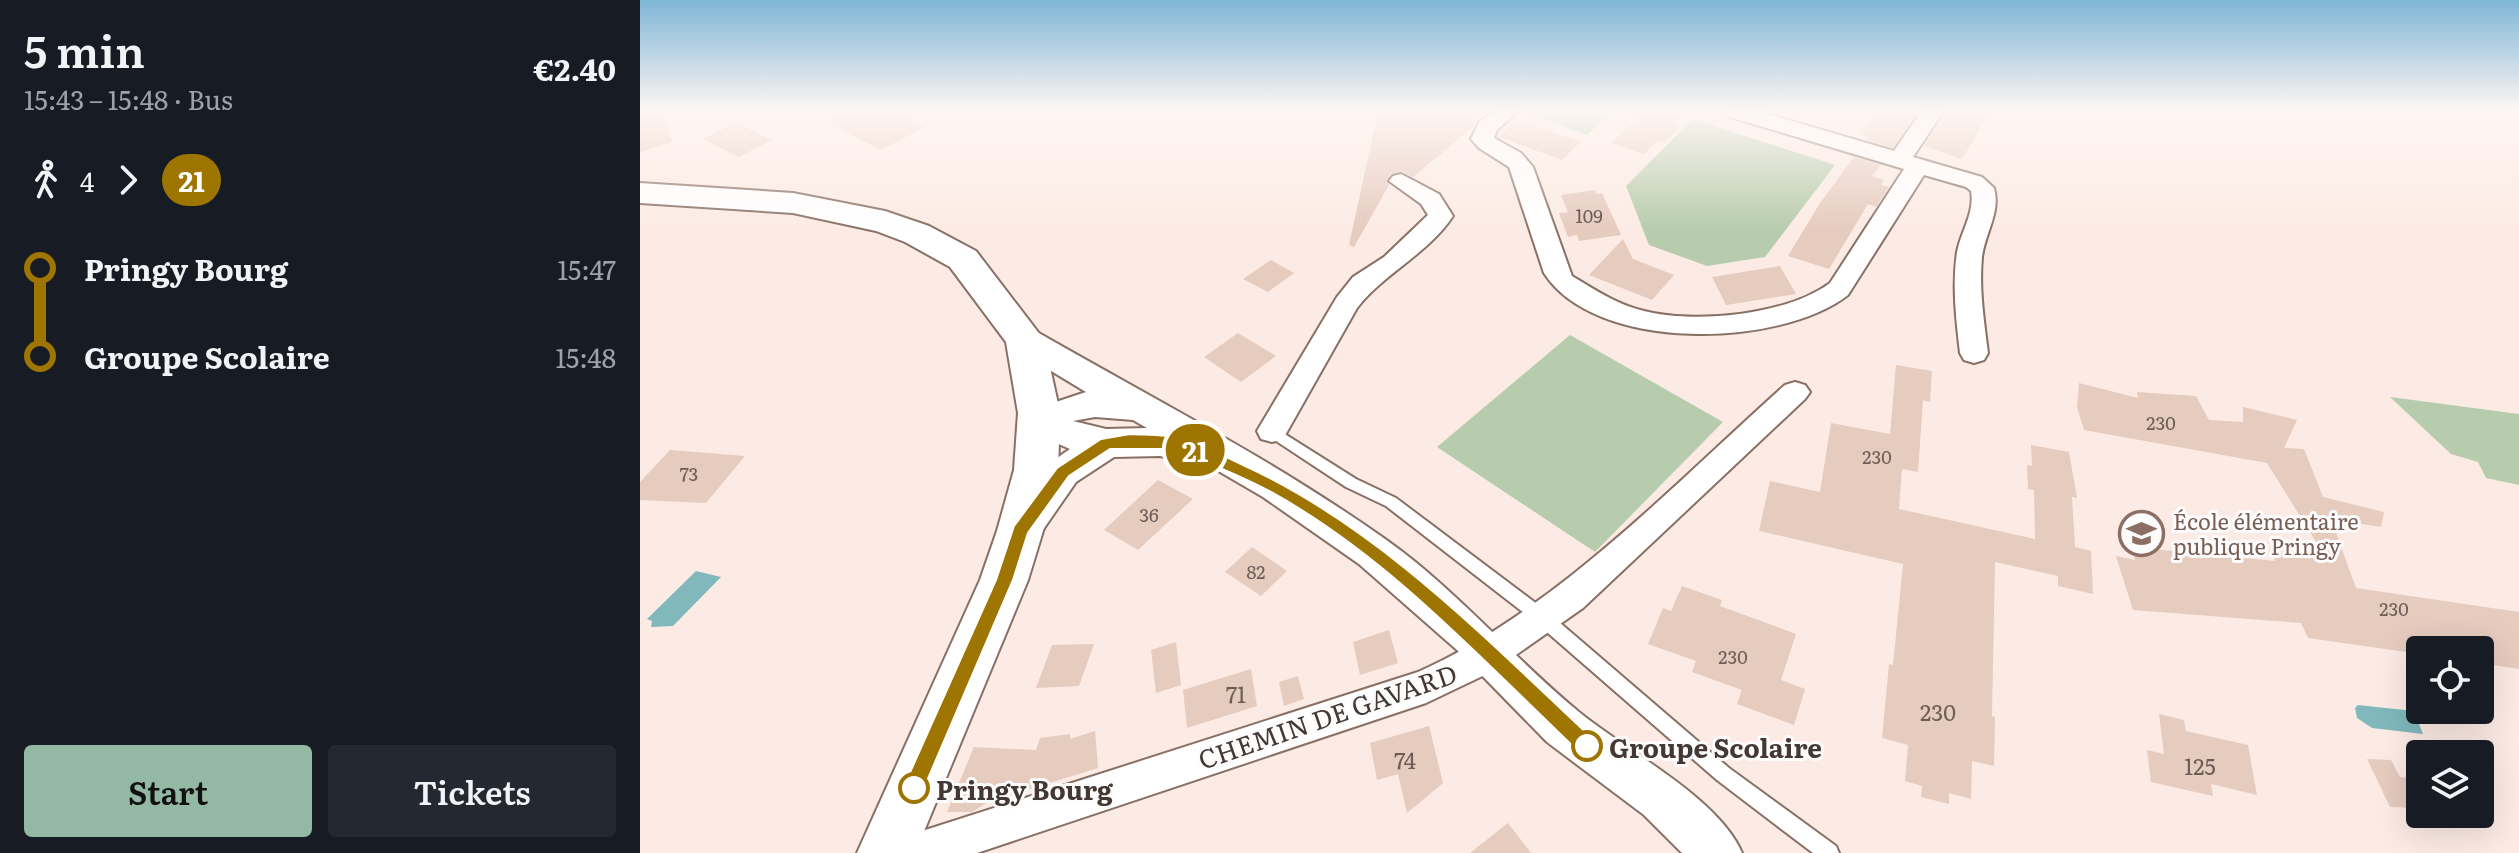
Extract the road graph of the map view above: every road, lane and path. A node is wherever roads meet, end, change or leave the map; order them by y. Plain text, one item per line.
1 (1504, 152) edge
2 (1868, 152) edge
3 (1914, 152) edge
4 (1908, 164) junction
5 (1401, 181) dead end
6 (640, 193) edge
7 (640, 203) edge
8 (1018, 331) junction
9 (1974, 353) dead end
10 (1795, 392) dead end
11 (1145, 410) junction
12 (1039, 421) junction
13 (1272, 431) joint
14 (1107, 443) junction
15 (1276, 487) junction
16 (1020, 531) junction
17 (1539, 615) junction
18 (1488, 655) junction
19 (886, 853) edge
20 (916, 853) edge
21 (1717, 853) edge
22 (1829, 853) edge

1 - 4 street
2 - 4 street
3 - 4 street
4 - 9 street
5 - 13 street
6 - 8 main road
7 - 8 main road
8 - 11 street
8 - 12 main road
10 - 17 street, CHEMIN DE GAVARD
11 - 12 street
11 - 15 street
12 - 14 street
12 - 16 main road
13 - 17 lane
14 - 15 street
14 - 16 street
15 - 18 street
16 - 19 main road
17 - 18 street, CHEMIN DE GAVARD
17 - 22 lane
18 - 20 street, CHEMIN DE GAVARD
18 - 21 street

